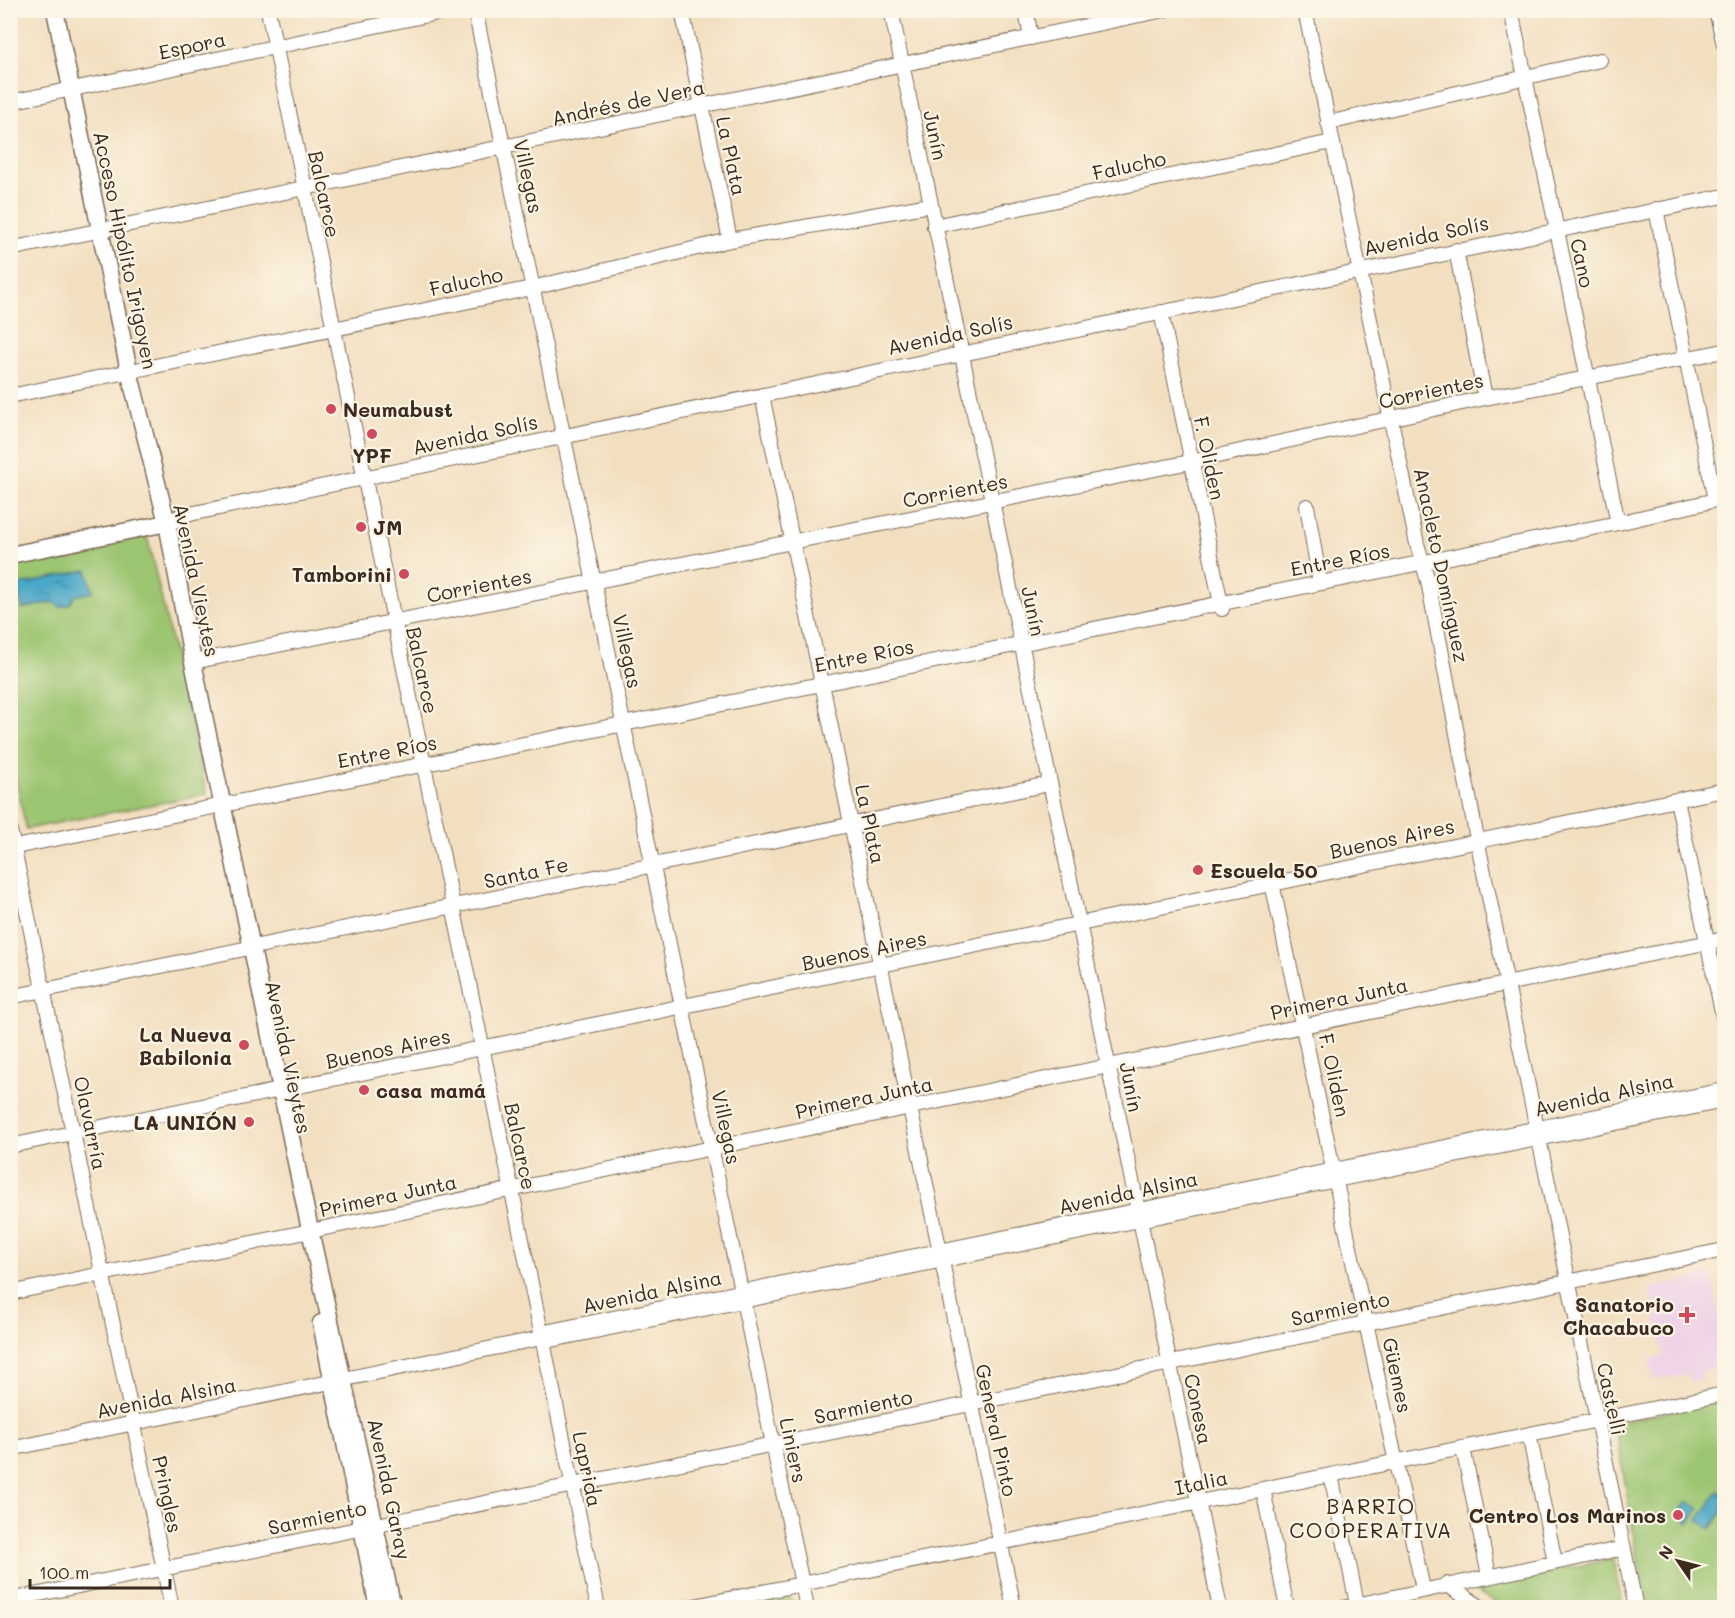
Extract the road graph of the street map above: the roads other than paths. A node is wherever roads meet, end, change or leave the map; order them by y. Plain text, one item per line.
1 (55, 10) edge
2 (268, 10) edge
3 (452, 10) edge
4 (475, 10) edge
5 (682, 10) edge
6 (891, 10) edge
7 (1026, 10) edge
8 (1305, 10) edge
9 (1511, 10) edge
10 (1716, 10) edge
11 (1161, 11) edge
12 (1031, 38) junction
13 (1725, 45) edge
14 (275, 47) junction
15 (1600, 60) dead end
16 (901, 65) junction
17 (1525, 77) junction
18 (71, 90) junction
19 (10, 102) edge
20 (702, 106) junction
21 (1328, 123) junction
22 (1332, 142) junction
23 (503, 147) junction
24 (304, 189) junction
25 (1725, 196) edge
26 (930, 205) junction
27 (1656, 209) junction
28 (934, 225) junction
29 (1556, 230) junction
30 (100, 231) junction
31 (730, 240) junction
32 (10, 249) edge
33 (1456, 250) junction
34 (1359, 270) junction
35 (532, 288) junction
36 (1161, 312) junction
37 (333, 329) junction
38 (1725, 351) edge
39 (961, 354) junction
40 (1687, 359) junction
41 (129, 371) junction
42 (1587, 378) junction
43 (762, 395) junction
44 (10, 396) edge
45 (1485, 398) junction
46 (1390, 419) junction
47 (563, 437) junction
48 (1190, 462) junction
49 (364, 479) junction
50 (158, 497) joint
51 (1720, 499) edge
52 (991, 502) junction
53 (1307, 506) dead end
54 (185, 515) joint
55 (161, 520) junction
56 (1618, 523) junction
57 (793, 542) junction
58 (10, 544) edge
59 (10, 555) edge
60 (1422, 562) junction
61 (594, 582) junction
62 (1320, 583) junction
63 (1222, 607) junction
64 (394, 622) junction
65 (1020, 643) junction
66 (193, 662) junction
67 (822, 683) junction
68 (623, 723) junction
69 (423, 764) junction
70 (1049, 784) junction
71 (1725, 790) edge
72 (1677, 800) junction
73 (220, 804) junction
74 (851, 825) junction
75 (10, 830) edge
76 (1477, 839) junction
77 (12, 848) edge
78 (653, 866) junction
79 (1272, 883) junction
80 (452, 907) junction
81 (1080, 925) junction
82 (1725, 939) edge
83 (1707, 942) junction
84 (248, 948) junction
85 (881, 966) junction
86 (1507, 984) junction
87 (44, 991) junction
88 (10, 998) edge
89 (682, 1007) junction
90 (1725, 1021) edge
91 (1305, 1025) junction
92 (481, 1048) junction
93 (1108, 1066) junction
94 (279, 1090) junction
95 (1725, 1090) edge
96 (1725, 1101) edge
97 (910, 1107) junction
98 (74, 1133) junction
99 (1538, 1133) junction
100 (10, 1146) edge
101 (711, 1148) junction
102 (1336, 1174) junction
103 (510, 1190) junction
104 (1138, 1215) junction
105 (306, 1231) junction
106 (1725, 1250) edge
107 (941, 1256) junction
108 (103, 1274) junction
109 (1568, 1282) junction
110 (10, 1293) edge
111 (742, 1296) junction
112 (1367, 1323) junction
113 (541, 1338) junction
114 (1169, 1363) junction
115 (339, 1382) junction
116 (1725, 1394) edge
117 (972, 1403) junction
118 (1596, 1421) junction
119 (134, 1424) junction
120 (1529, 1434) junction
121 (773, 1444) junction
122 (1463, 1448) junction
123 (10, 1449) edge
124 (1396, 1462) junction
125 (1331, 1475) junction
126 (572, 1485) junction
127 (1263, 1489) junction
128 (1198, 1503) junction
129 (369, 1526) junction
130 (1001, 1543) junction
131 (1624, 1548) junction
132 (1555, 1562) junction
133 (164, 1569) junction
134 (1489, 1576) junction
135 (802, 1584) junction
136 (1446, 1584) junction
137 (1423, 1589) junction
138 (10, 1600) edge
139 (1357, 1604) junction
140 (172, 1608) edge
141 (378, 1608) edge
142 (393, 1608) edge
143 (598, 1608) edge
144 (685, 1608) edge
145 (807, 1608) edge
146 (1014, 1608) edge
147 (1220, 1608) edge
148 (1287, 1608) edge
149 (1342, 1608) edge
150 (1482, 1608) edge
151 (1636, 1608) edge

1 - 18 main road, Acceso Hipólito Irigoyen
2 - 14 street, Balcarce
3 - 14 street, Espora
4 - 23 street, Villegas
5 - 20 street, La Plata
6 - 16 street, Junín
7 - 12 street
8 - 21 street, Anacleto Domínguez
9 - 17 street, Cano
10 - 13 street
11 - 12 street, Andrés de Vera
12 - 16 street, Andrés de Vera
14 - 18 street, Espora
14 - 24 street, Balcarce
15 - 17 street
16 - 20 street, Andrés de Vera
16 - 26 street, Junín
17 - 21 street
17 - 29 street, Cano
18 - 19 street, Espora
18 - 30 main road, Acceso Hipólito Irigoyen
20 - 23 street, Andrés de Vera
20 - 31 street, La Plata
21 - 22 street, Anacleto Domínguez
22 - 28 street, Falucho
22 - 34 street, Anacleto Domínguez
23 - 24 street, Andrés de Vera
23 - 35 street, Villegas
24 - 30 street, Andrés de Vera
24 - 37 street, Balcarce
25 - 27 street, Avenida Solís
26 - 28 street, Junín
26 - 31 street, Falucho
27 - 29 street, Avenida Solís
27 - 40 street
28 - 39 street, Junín
29 - 33 street, Avenida Solís
29 - 42 street, Cano
30 - 32 street, Andrés de Vera
30 - 41 main road, Acceso Hipólito Irigoyen
31 - 35 street, Falucho
33 - 34 street, Avenida Solís
33 - 45 street
34 - 36 street, Avenida Solís
34 - 46 street, Anacleto Domínguez
35 - 37 street, Falucho
35 - 47 street, Villegas
36 - 39 street, Avenida Solís
36 - 48 street, F. Oliden
37 - 41 street, Falucho
37 - 49 street, Balcarce
38 - 40 street, Corrientes
39 - 43 street, Avenida Solís
39 - 52 street, Junín
40 - 42 street, Corrientes
40 - 51 street
41 - 44 street, Falucho
41 - 50 main road, Acceso Hipólito Irigoyen
42 - 45 street, Corrientes
42 - 56 street, Cano
43 - 47 street, Avenida Solís
43 - 57 street, La Plata
45 - 46 street, Corrientes
46 - 48 street, Corrientes
46 - 60 street, Anacleto Domínguez
47 - 49 street, Avenida Solís
47 - 61 street, Villegas
48 - 52 street, Corrientes
48 - 63 street, F. Oliden
49 - 54 street, Avenida Solís
49 - 64 street, Balcarce
50 - 55 main road, Avenida Vieytes
51 - 56 street, Entre Ríos
52 - 57 street, Corrientes
52 - 65 street, Junín
53 - 62 street
54 - 55 main road, Avenida Solís
55 - 58 main road, Avenida Solís
55 - 59 main road, Avenida Solís
55 - 66 main road, Avenida Vieytes
55 - 73 main road, Avenida Vieytes
56 - 60 street, Entre Ríos
57 - 61 street, Corrientes
57 - 67 street, La Plata
60 - 62 street, Entre Ríos
60 - 76 street, Anacleto Domínguez
61 - 64 street, Corrientes
61 - 68 street, Villegas
62 - 63 street, Entre Ríos
63 - 65 street, Entre Ríos
64 - 66 street, Corrientes
64 - 69 street, Balcarce
65 - 67 street, Entre Ríos
65 - 70 street, Junín
66 - 73 main road, Avenida Vieytes
67 - 68 street, Entre Ríos
67 - 74 street, La Plata
68 - 69 street, Entre Ríos
68 - 78 street, Villegas
69 - 73 street, Entre Ríos
69 - 80 street, Balcarce
70 - 74 street, Santa Fe
70 - 81 street, Junín
71 - 72 street, Buenos Aires
72 - 76 street, Buenos Aires
72 - 83 street
73 - 77 street, Entre Ríos
73 - 84 main road, Avenida Vieytes
74 - 78 street, Santa Fe
74 - 85 street, La Plata
75 - 77 street, Olavarría
76 - 79 street, Buenos Aires
76 - 86 street, Anacleto Domínguez
77 - 87 street, Olavarría
78 - 80 street, Santa Fe
78 - 89 street, Villegas
79 - 81 street, Buenos Aires
79 - 91 street, F. Oliden
80 - 84 street, Santa Fe
80 - 92 street, Balcarce
81 - 85 street, Buenos Aires
81 - 93 street, Junín
82 - 83 street, Primera Junta
83 - 86 street, Primera Junta
83 - 90 street
84 - 87 street, Santa Fe
84 - 94 main road, Avenida Vieytes
85 - 89 street, Buenos Aires
85 - 97 street, La Plata
86 - 91 street, Primera Junta
86 - 99 street, Anacleto Domínguez
87 - 88 street, Santa Fe
87 - 98 street, Olavarría
89 - 92 street, Buenos Aires
89 - 101 street, Villegas
91 - 93 street, Primera Junta
91 - 102 street, F. Oliden
92 - 94 street, Buenos Aires
92 - 103 street, Balcarce
93 - 97 street, Primera Junta
93 - 104 street, Junín
94 - 98 street, Buenos Aires
94 - 105 main road, Avenida Vieytes
95 - 99 street, Avenida Alsina
96 - 99 street, Avenida Alsina
97 - 101 street, Primera Junta
97 - 107 street, La Plata
98 - 100 street, Buenos Aires
98 - 108 street, Olavarría
99 - 102 street, Avenida Alsina
99 - 109 street, Castelli
101 - 103 street, Primera Junta
101 - 111 street, Villegas
102 - 104 street, Avenida Alsina
102 - 112 street, Güemes
103 - 105 street, Primera Junta
103 - 113 street, Balcarce
104 - 107 street, Avenida Alsina
104 - 114 street, Conesa
105 - 108 street, Primera Junta
105 - 115 main road, Avenida Vieytes
106 - 109 street, Sarmiento
107 - 111 street, Avenida Alsina
107 - 117 street, General Pinto
108 - 110 street, Primera Junta
108 - 119 street, Olavarría
109 - 112 street, Sarmiento
109 - 118 street, Castelli
111 - 113 street, Avenida Alsina
111 - 121 street, Liniers
112 - 114 street, Sarmiento
112 - 124 street, Güemes
113 - 115 street, Avenida Alsina
113 - 126 street, Laprida
114 - 117 street, Sarmiento
114 - 128 street, Conesa
115 - 119 street, Avenida Alsina
115 - 129 main road, Avenida Garay
116 - 118 street, Italia
117 - 121 street, Sarmiento
117 - 130 street, General Pinto
118 - 120 street, Italia
118 - 131 street, Castelli
119 - 123 street, Avenida Alsina
119 - 133 street, Pringles
120 - 122 street, Italia
120 - 132 street
121 - 126 street, Sarmiento
121 - 135 street, Liniers
122 - 124 street, Italia
122 - 134 street
124 - 125 street, Italia
124 - 137 street, Güemes
125 - 127 street, Italia
125 - 139 street
126 - 129 street, Sarmiento
126 - 143 street, Laprida
127 - 128 street, Italia
127 - 148 street
128 - 130 street, Italia
128 - 147 street, Conesa
129 - 133 street, Sarmiento
129 - 141 main road, Avenida Garay
129 - 142 main road, Avenida Garay
130 - 135 street, Italia
130 - 146 street, General Pinto
131 - 132 street
131 - 151 street, Castelli
132 - 134 street
133 - 138 street, Sarmiento
133 - 140 street, Pringles
134 - 136 street
135 - 144 street, Italia
135 - 145 street, Liniers
136 - 137 street
136 - 150 street
137 - 139 street
139 - 149 street

